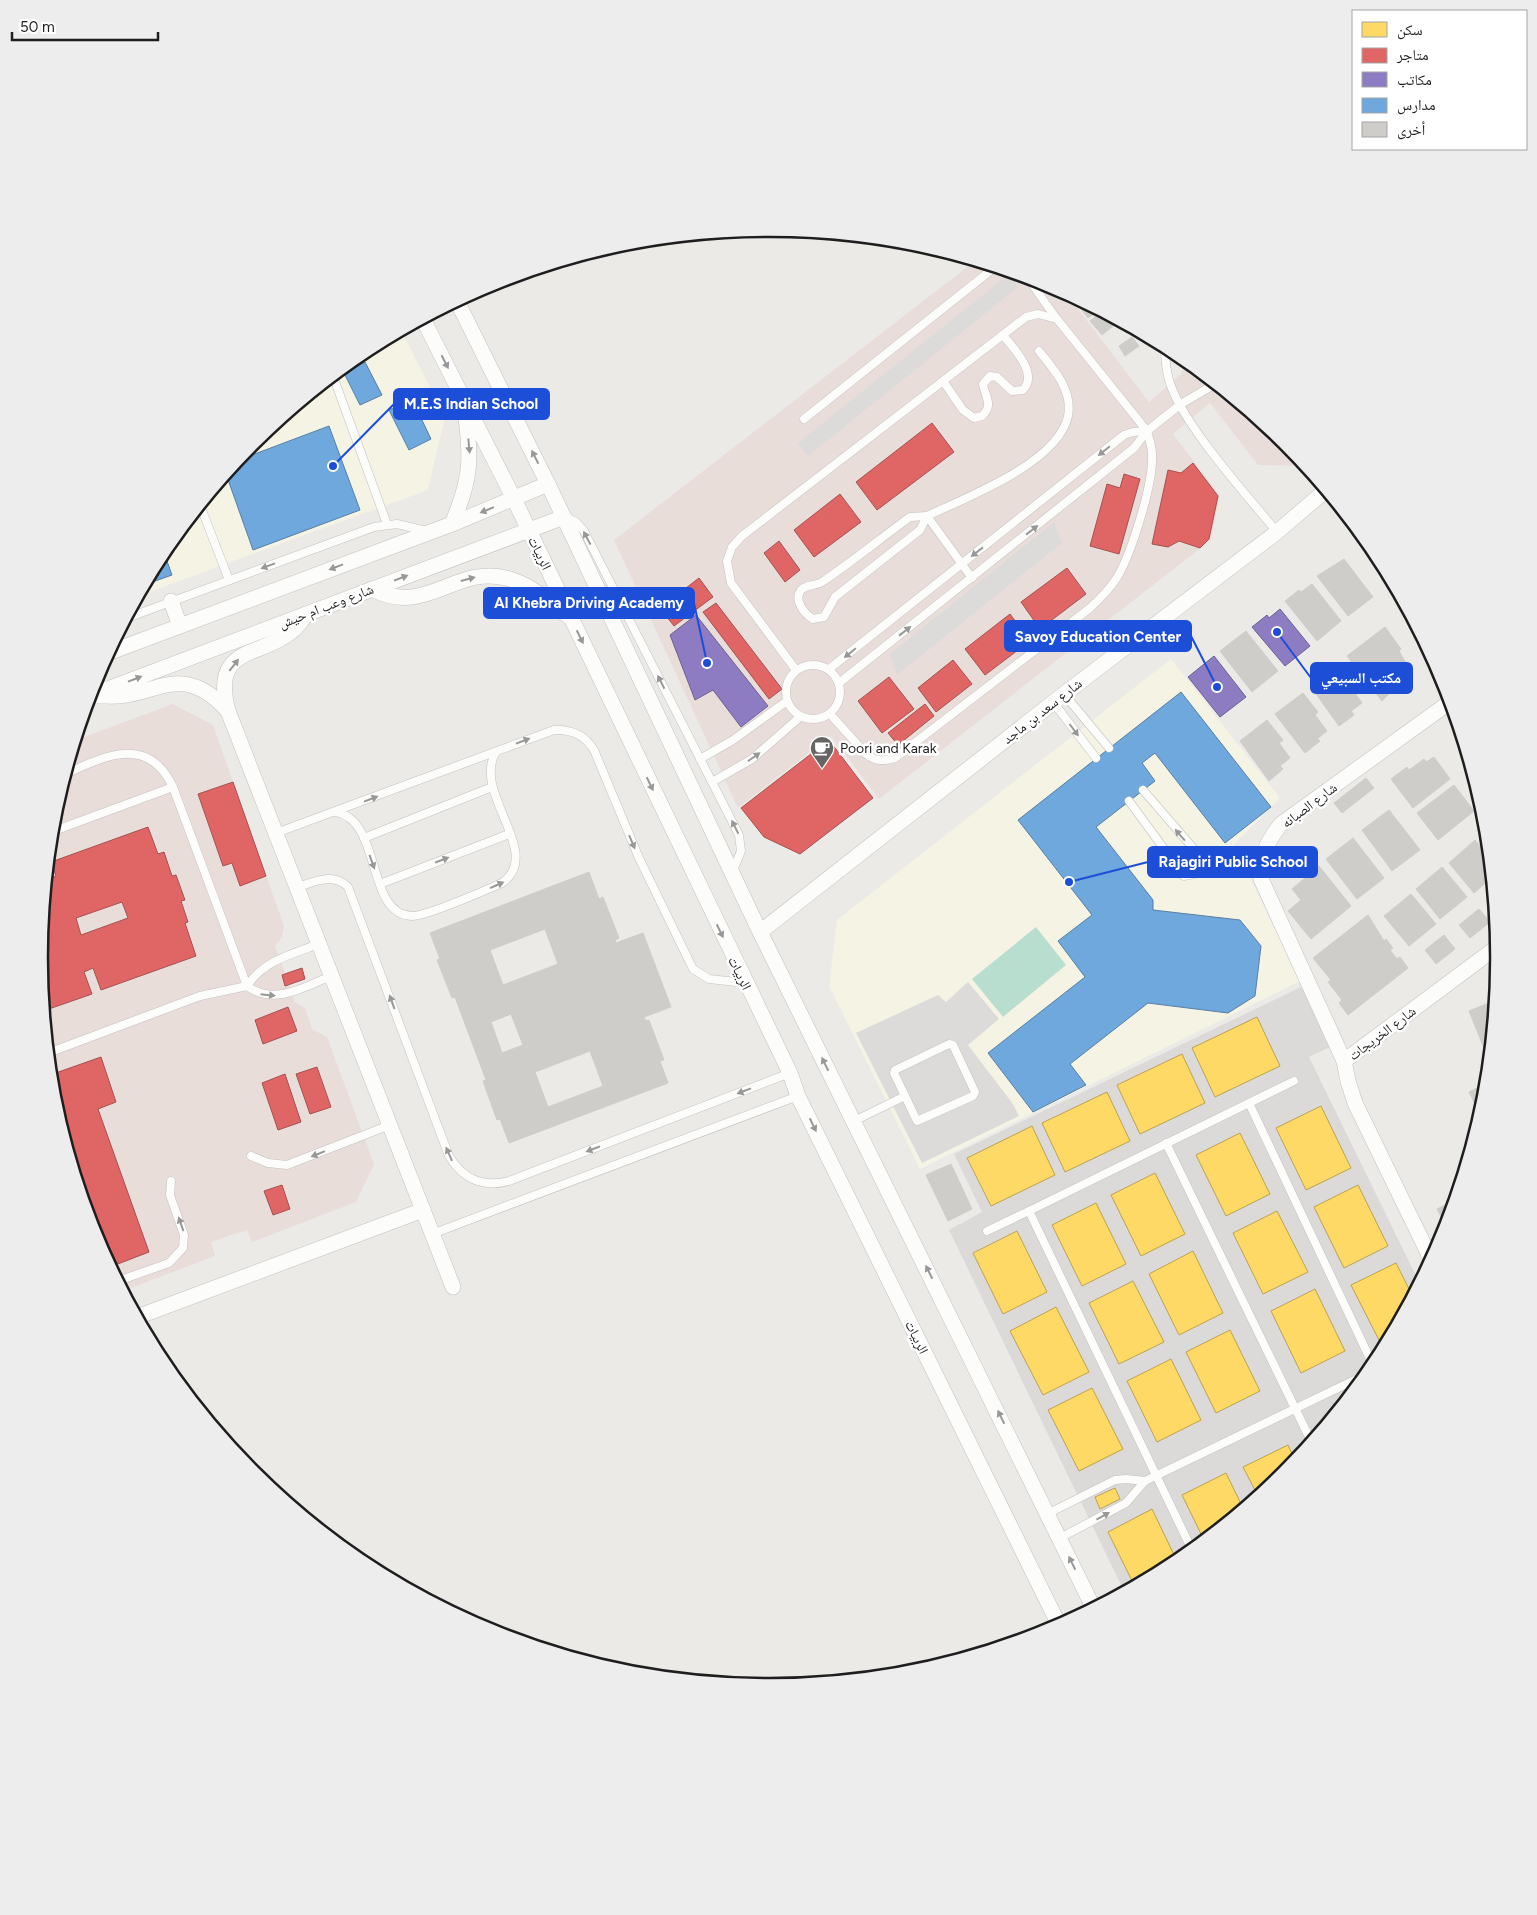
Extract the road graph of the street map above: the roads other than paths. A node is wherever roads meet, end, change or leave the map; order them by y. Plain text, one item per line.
1 (991, 272) edge
2 (1035, 288) edge
3 (460, 306) edge
4 (1057, 319) junction
5 (425, 324) edge
6 (1003, 335) junction
7 (1039, 351) dead end
8 (1166, 356) edge
9 (943, 381) junction
10 (334, 382) edge
11 (1209, 387) edge
12 (463, 397) junction
13 (1181, 404) junction
14 (804, 419) dead end
15 (1147, 431) junction
16 (548, 484) junction
17 (1321, 494) edge
18 (514, 499) junction
19 (202, 511) edge
20 (927, 516) junction
21 (564, 517) junction
22 (387, 524) junction
23 (452, 524) junction
24 (529, 530) junction
25 (431, 532) junction
26 (1277, 532) junction
27 (962, 564) junction
28 (972, 578) junction
29 (229, 580) junction
30 (372, 589) junction
31 (171, 602) junction
32 (306, 614) junction
33 (134, 615) edge
34 (570, 618) junction
35 (180, 626) junction
36 (117, 650) edge
37 (829, 669) junction
38 (796, 670) junction
39 (839, 683) junction
40 (98, 692) edge
41 (97, 696) edge
42 (1058, 698) junction
43 (787, 701) junction
44 (1444, 706) edge
45 (228, 711) junction
46 (830, 714) junction
47 (800, 717) junction
48 (1109, 748) dead end
49 (496, 752) junction
50 (1096, 758) dead end
51 (700, 759) junction
52 (72, 771) edge
53 (712, 782) junction
54 (173, 786) junction
55 (492, 787) junction
56 (1143, 790) dead end
57 (1129, 801) dead end
58 (336, 812) junction
59 (59, 829) edge
60 (276, 833) junction
61 (509, 834) junction
62 (364, 838) junction
63 (732, 873) junction
64 (380, 884) junction
65 (297, 887) junction
66 (760, 932) junction
67 (319, 944) junction
68 (1490, 952) edge
69 (331, 976) junction
70 (746, 984) junction
71 (247, 986) junction
72 (54, 1051) edge
73 (1344, 1060) junction
74 (790, 1073) junction
75 (1294, 1081) dead end
76 (798, 1096) junction
77 (905, 1096) junction
78 (1249, 1103) junction
79 (854, 1121) junction
80 (390, 1125) junction
81 (1166, 1143) junction
82 (251, 1156) dead end
83 (171, 1181) dead end
84 (423, 1210) junction
85 (1028, 1211) junction
86 (988, 1231) dead end
87 (432, 1234) junction
88 (1427, 1251) edge
89 (124, 1279) edge
90 (453, 1287) dead end
91 (143, 1316) edge
92 (1369, 1356) edge
93 (1351, 1381) edge
94 (1295, 1408) junction
95 (1308, 1436) edge
96 (1156, 1476) junction
97 (1145, 1481) junction
98 (1049, 1514) junction
99 (1060, 1538) junction
100 (1189, 1543) edge
101 (1091, 1602) edge
102 (1055, 1619) edge

1 - 14 lane
2 - 4 lane
16 -> 3 street
4 - 6 lane
4 - 15 lane
5 -> 12 street, الربيات
6 - 9 lane
6 - 9 lane
7 - 20 lane
8 - 13 lane
9 - 38 lane
10 - 22 lane
11 - 13 lane
12 - 18 street, الربيات
12 -> 23 street
13 - 15 lane
13 - 26 lane
15 -> 27 lane
28 -> 15 lane
15 - 46 lane
16 - 18 street
16 - 21 street
17 - 26 street, شارع سعد بن ماجد
18 -> 23 street
18 - 24 street, الربيات
19 - 29 lane
20 - 20 lane
20 - 27 lane
21 - 24 street, شارع وعب ام حيش
51 -> 21 lane
21 - 63 street
22 - 25 lane
22 -> 29 lane
23 - 25 street
30 -> 24 street, شارع وعب ام حيش
24 - 34 street, الربيات
25 -> 35 street
26 - 42 street, شارع سعد بن ماجد
27 - 28 lane
27 -> 37 lane
39 -> 28 lane
29 - 31 lane
30 - 32 street, شارع وعب ام حيش
30 -> 34 street
31 - 33 lane
31 - 35 street
40 -> 32 street, شارع وعب ام حيش
45 -> 32 street
34 -> 70 street, الربيات
35 - 36 street
37 - 38 lane
37 - 39 lane
38 - 43 lane
39 - 46 lane
41 - 45 street
42 - 48 lane
42 -> 50 lane
42 - 66 street, شارع سعد بن ماجد
43 - 47 lane
43 - 51 lane
44 - 73 street, شارع الصبانه
45 - 60 street
46 - 47 lane
53 -> 47 lane
49 - 55 lane
58 -> 49 lane
49 -> 70 lane
51 - 53 lane
52 - 54 lane
63 -> 53 lane
54 - 59 lane
54 - 71 lane
55 - 61 lane
55 - 62 lane
57 -> 56 lane
58 - 60 lane
58 - 62 lane
60 - 65 street
64 -> 61 lane
64 -> 61 lane
62 -> 64 lane
63 - 66 street
65 - 67 street
74 -> 65 lane
79 -> 66 street
67 - 69 street
67 - 71 lane
68 - 73 street, شارع الخريجات
71 -> 69 lane
69 - 80 street
70 - 74 street, الربيات
71 - 72 lane
73 - 88 street, شارع الخريجات
74 - 76 street, الربيات
75 - 78 lane
76 - 87 lane
76 -> 102 street, الربيات
77 - 77 lane
77 - 79 lane
78 - 81 lane
78 - 92 lane
98 -> 79 street
80 -> 82 lane
80 - 84 street
81 - 85 lane
81 - 94 lane
89 -> 83 lane
84 - 87 street
84 - 91 street
85 - 86 lane
85 - 96 lane
87 - 90 street
93 - 94 lane
94 - 95 lane
94 - 96 lane
96 - 97 lane
96 - 100 lane
97 - 98 lane
99 -> 97 lane
98 - 99 street
101 -> 99 street

